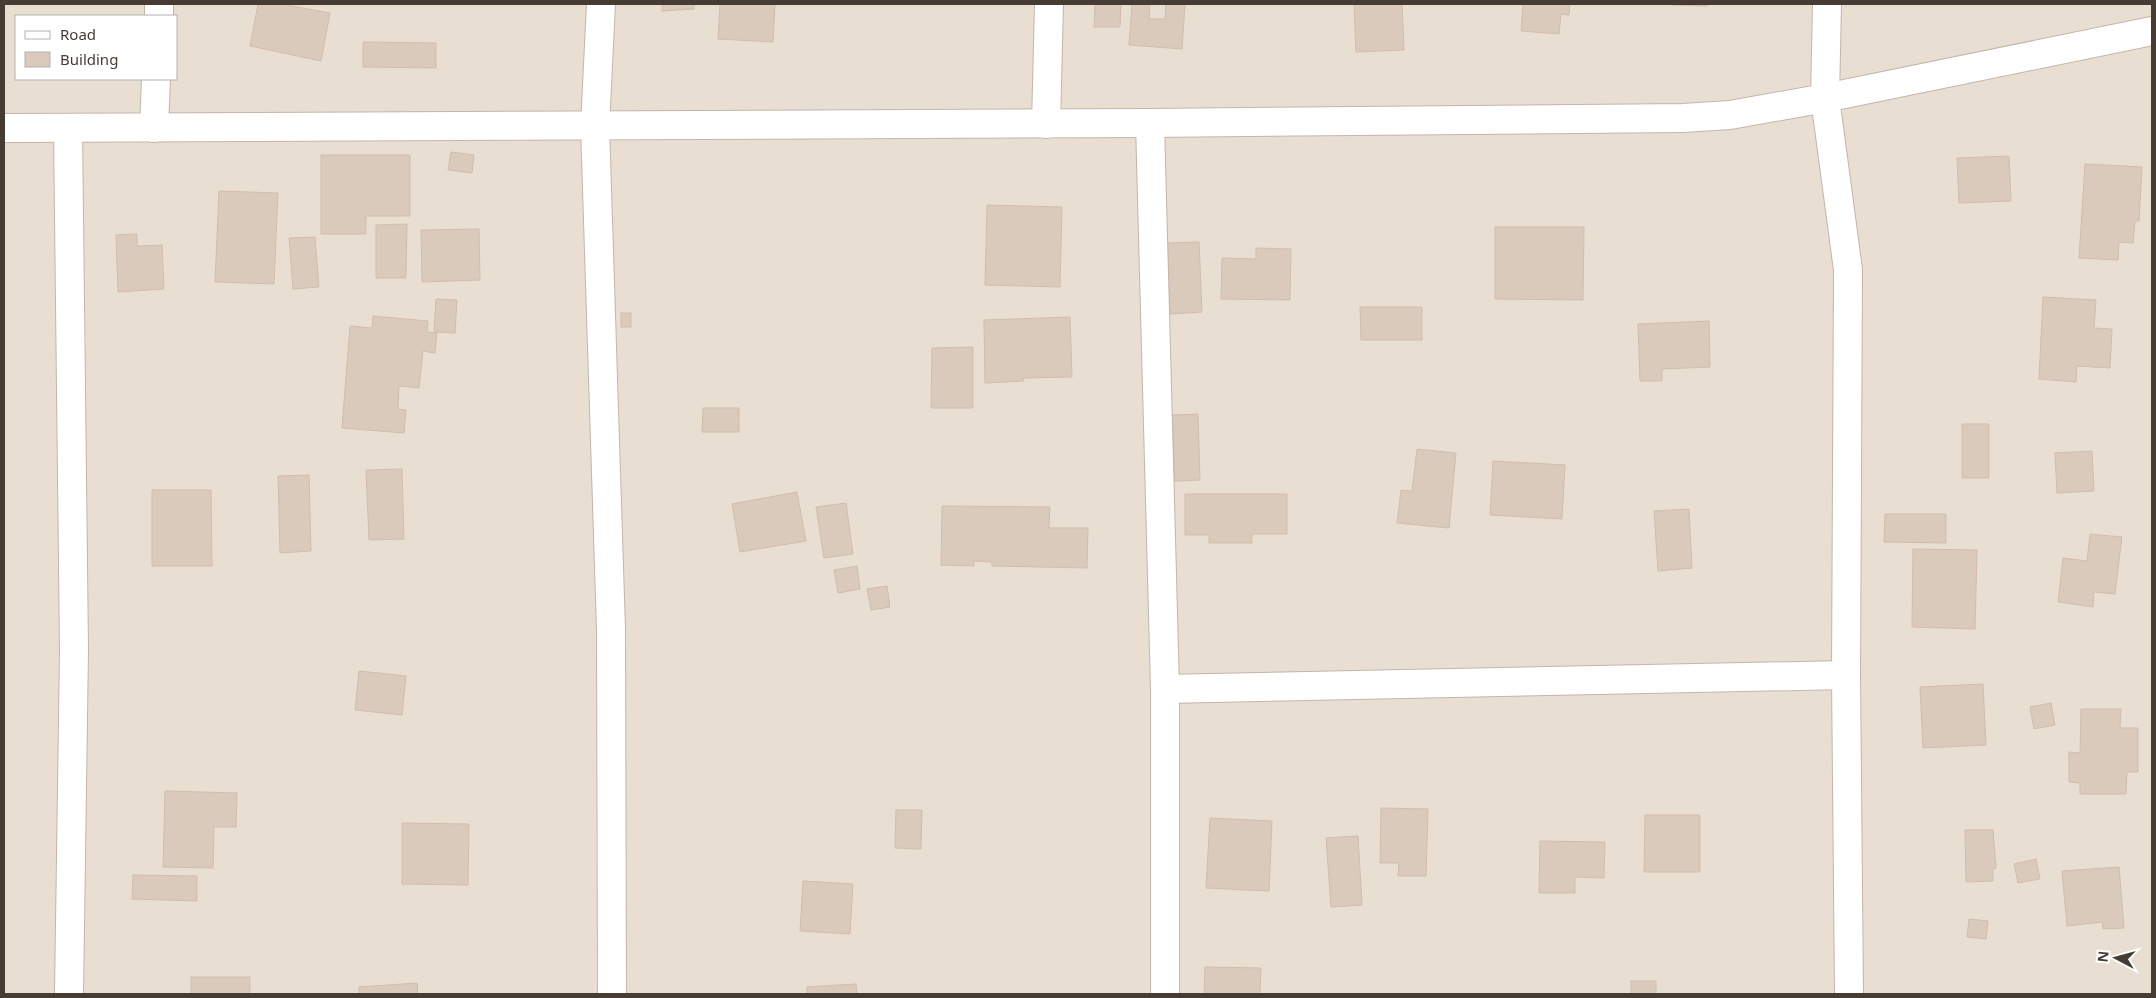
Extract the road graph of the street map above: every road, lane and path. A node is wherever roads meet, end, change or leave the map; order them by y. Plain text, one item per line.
1 (601, 4) edge
2 (1049, 4) edge
3 (1827, 4) edge
4 (2152, 31) edge
5 (156, 80) edge
6 (1825, 98) junction
7 (1150, 123) junction
8 (1046, 124) junction
9 (595, 126) junction
10 (4, 128) edge
11 (154, 128) junction
12 (68, 129) junction
13 (1846, 675) junction
14 (1165, 688) junction
15 (69, 994) edge
16 (612, 994) edge
17 (1165, 994) edge
18 (1848, 994) edge

1 - 9 street
2 - 8 street
3 - 6 street
4 - 6 street
5 - 11 street
6 - 7 street
6 - 13 street
7 - 8 street
7 - 14 street
8 - 9 street
9 - 11 street
9 - 16 street
10 - 12 street
11 - 12 street
12 - 15 street
13 - 14 street
13 - 18 street
14 - 17 street

